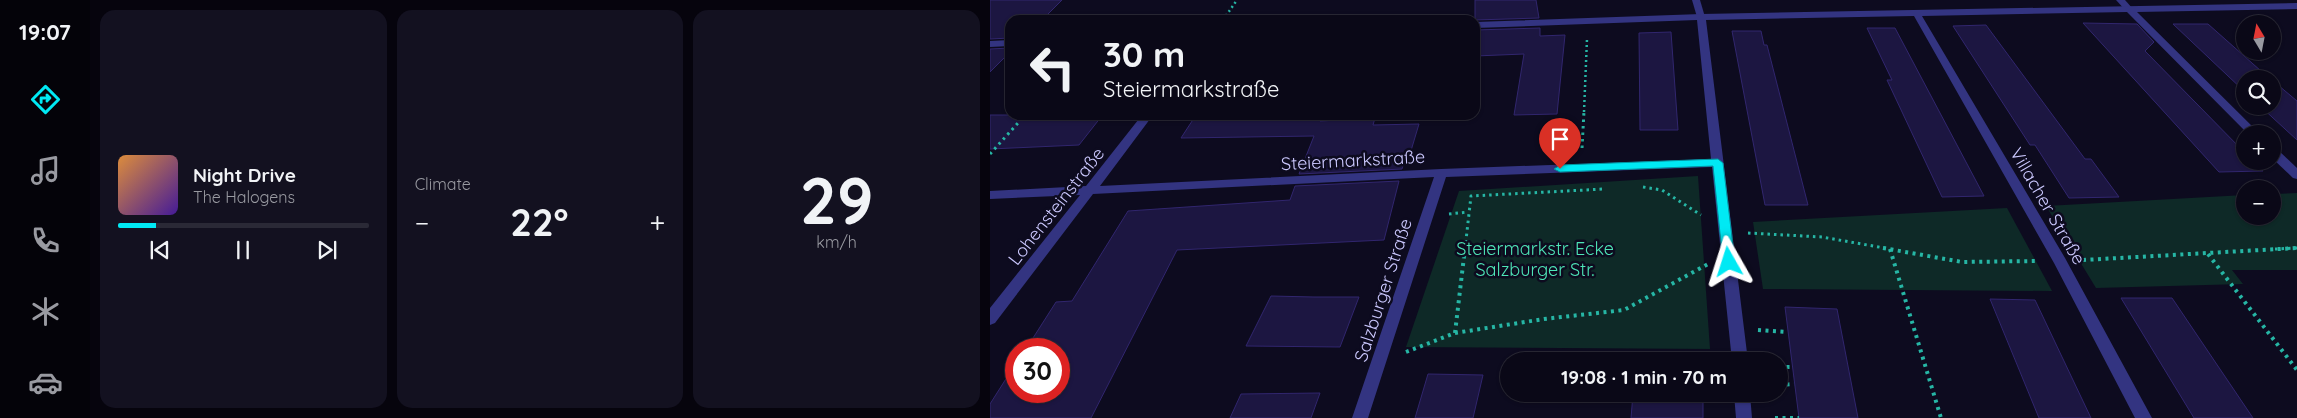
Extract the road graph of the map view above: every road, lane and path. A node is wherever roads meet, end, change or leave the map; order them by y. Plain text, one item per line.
1 (1237, 0) edge
2 (1696, 0) edge
3 (2120, 0) edge
4 (2297, 6) edge
5 (2129, 9) junction
6 (1917, 14) junction
7 (1226, 15) edge
8 (1701, 17) junction
9 (1587, 21) junction
10 (1480, 25) edge
11 (1005, 43) edge
12 (990, 44) edge
13 (1144, 120) edge
14 (1018, 123) dead end
15 (2246, 125) edge
16 (990, 154) edge
17 (1582, 156) dead end
18 (2281, 160) edge
19 (1718, 163) junction
20 (1441, 173) junction
21 (2297, 175) edge
22 (1633, 188) dead end
23 (1092, 189) junction
24 (1614, 189) dead end
25 (990, 195) edge
26 (1468, 212) junction
27 (1446, 214) dead end
28 (1708, 220) dead end
29 (1744, 232) dead end
30 (2297, 248) edge
31 (1890, 249) junction
32 (2208, 253) junction
33 (1712, 261) dead end
34 (2074, 261) dead end
35 (2042, 262) dead end
36 (990, 319) edge
37 (1753, 330) dead end
38 (1787, 332) dead end
39 (1455, 333) junction
40 (1406, 352) dead end
41 (1739, 352) edge
42 (1788, 367) edge
43 (1792, 367) dead end
44 (2297, 370) edge
45 (1788, 384) edge
46 (1794, 384) dead end
47 (1743, 402) edge
48 (1360, 418) edge
49 (1744, 418) edge
50 (1775, 418) edge
51 (1799, 418) edge
52 (1940, 418) edge
53 (2144, 418) edge

1 - 7 path
2 - 8 street
3 - 5 street
4 - 5 street
5 - 6 street
5 - 15 street
6 - 8 street
6 - 53 street, Villacher Straße
8 - 9 street
8 - 19 street
9 - 10 street
9 - 17 path
11 - 12 street
13 - 23 street, Lohensteinstraße
14 - 16 path
18 - 21 street
19 - 20 street, Steiermarkstraße
19 - 41 street
20 - 23 street, Steiermarkstraße
20 - 48 street, Salzburger Straße
22 - 28 path
23 - 25 street, Steiermarkstraße
23 - 36 street, Lohensteinstraße
24 - 26 path
26 - 27 path
26 - 39 path
29 - 31 path
30 - 32 path
31 - 35 path
31 - 52 path
32 - 34 path
32 - 44 path
33 - 39 path
37 - 38 path
39 - 40 path
42 - 43 path
45 - 46 path
47 - 49 street
50 - 51 path

